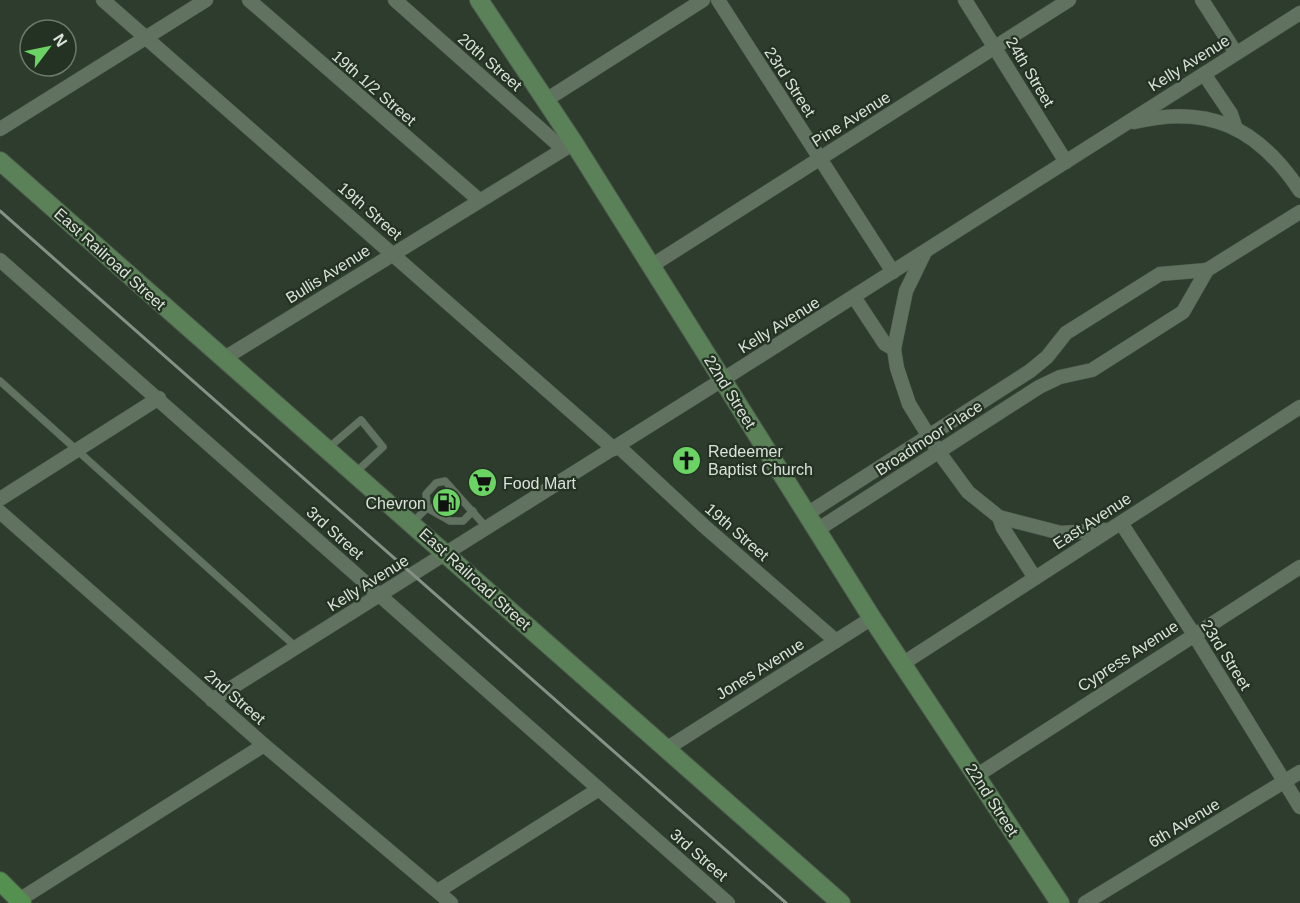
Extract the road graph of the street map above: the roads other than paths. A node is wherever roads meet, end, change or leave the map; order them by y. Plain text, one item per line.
1 (103, 0) edge
2 (206, 0) edge
3 (249, 0) edge
4 (395, 0) edge
5 (479, 0) edge
6 (703, 0) edge
7 (717, 0) edge
8 (965, 0) edge
9 (1069, 0) edge
10 (1202, 0) edge
11 (1300, 13) edge
12 (147, 38) junction
13 (996, 48) junction
14 (1236, 53) junction
15 (1204, 74) junction
16 (546, 100) junction
17 (1122, 125) junction
18 (1235, 126) junction
19 (0, 129) edge
20 (569, 146) junction
21 (819, 159) junction
22 (0, 161) edge
23 (1066, 162) junction
24 (1300, 191) edge
25 (479, 200) junction
26 (1300, 212) edge
27 (925, 252) junction
28 (393, 253) junction
29 (0, 260) edge
30 (651, 266) junction
31 (1207, 270) junction
32 (892, 272) junction
33 (854, 297) junction
34 (894, 349) junction
35 (1047, 357) junction
36 (223, 359) junction
37 (1060, 377) junction
38 (0, 381) edge
39 (722, 381) junction
40 (159, 399) junction
41 (1300, 407) edge
42 (929, 436) junction
43 (616, 448) junction
44 (327, 449) junction
45 (78, 451) junction
46 (938, 452) junction
47 (355, 474) junction
48 (451, 488) junction
49 (446, 494) dead end
50 (0, 499) edge
51 (437, 503) dead end
52 (429, 509) junction
53 (0, 512) edge
54 (473, 512) junction
55 (999, 517) junction
56 (812, 522) junction
57 (412, 523) junction
58 (1116, 526) junction
59 (487, 528) junction
60 (446, 554) junction
61 (1300, 567) edge
62 (1035, 578) junction
63 (381, 595) junction
64 (872, 618) junction
65 (1193, 633) junction
66 (836, 641) junction
67 (296, 647) junction
68 (902, 664) junction
69 (213, 699) junction
70 (264, 745) junction
71 (666, 749) junction
72 (1300, 772) edge
73 (976, 776) junction
74 (1284, 782) junction
75 (599, 789) junction
76 (1300, 807) edge
77 (0, 881) edge
78 (438, 891) junction
79 (0, 898) edge
80 (20, 902) edge
81 (451, 903) edge
82 (728, 903) edge
83 (841, 903) edge
84 (1060, 903) edge
85 (1085, 903) edge

1 - 12 street, 19th Street
2 - 12 street
3 - 25 street, 19th 1/2 Street
4 - 20 street, 20th Street
5 - 16 street, 22nd Street
6 - 16 street
7 - 21 street, 23rd Street
8 - 13 street, 24th Street
9 - 13 street, Pine Avenue
10 - 14 street
11 - 14 street, Kelly Avenue
12 - 19 street
12 - 28 street, 19th Street
13 - 21 street, Pine Avenue
13 - 23 street, 24th Street
14 - 15 street, Kelly Avenue
15 - 17 street, Kelly Avenue
15 - 18 street
16 - 20 street, 22nd Street
17 - 18 street
17 - 23 street, Kelly Avenue
18 - 24 street
20 - 25 street, Bullis Avenue
20 - 30 street, 22nd Street
21 - 30 street, Pine Avenue
21 - 32 street, 23rd Street
22 - 36 street, East Railroad Street
23 - 27 street, Kelly Avenue
25 - 28 street, Bullis Avenue
26 - 31 street, Broadmoor Place
27 - 32 street, Kelly Avenue
27 - 34 street
28 - 36 street, Bullis Avenue
28 - 43 street, 19th Street
29 - 40 street, 3rd Street
30 - 39 street, 22nd Street
31 - 35 street, Broadmoor Place
31 - 37 street, Broadmoor Place
32 - 33 street, Kelly Avenue
33 - 34 street
33 - 39 street, Kelly Avenue
34 - 42 street
35 - 37 street
35 - 42 street, Broadmoor Place
36 - 44 street, East Railroad Street
37 - 46 street, Broadmoor Place
38 - 45 lane
39 - 43 street, Kelly Avenue
39 - 56 street, 22nd Street
40 - 45 street
40 - 63 street, 3rd Street
41 - 58 street, East Avenue
42 - 46 street
42 - 56 street, Broadmoor Place
43 - 59 street, Kelly Avenue
43 - 66 street, 19th Street
44 - 47 street, East Railroad Street
44 - 47 lane
45 - 50 street
45 - 67 lane
46 - 55 street
46 - 56 street, Broadmoor Place
47 - 57 street, East Railroad Street
48 - 49 lane
48 - 52 lane
48 - 54 lane
51 - 52 lane
52 - 54 lane
52 - 57 lane
53 - 69 street, 2nd Street
54 - 59 lane
55 - 58 street
55 - 62 street
56 - 64 street, 22nd Street
57 - 60 street, East Railroad Street
58 - 62 street, East Avenue
58 - 65 street, 23rd Street
59 - 60 street, Kelly Avenue
60 - 63 street, Kelly Avenue
60 - 71 street, East Railroad Street
61 - 65 street, Cypress Avenue
62 - 68 street, East Avenue
63 - 67 street, Kelly Avenue
63 - 75 street, 3rd Street
64 - 66 street, Jones Avenue
64 - 68 street, 22nd Street
65 - 73 street, Cypress Avenue
65 - 74 street, 23rd Street
66 - 71 street, Jones Avenue
67 - 69 street, Kelly Avenue
68 - 73 street, 22nd Street
69 - 70 street, 2nd Street
70 - 78 street, 2nd Street
70 - 80 street
71 - 83 street, East Railroad Street
72 - 74 street, 6th Avenue
73 - 84 street, 22nd Street
74 - 76 street, 23rd Street
74 - 85 street, 6th Avenue
75 - 78 street
75 - 82 street, 3rd Street
77 - 80 main road
78 - 81 street, 2nd Street
79 - 80 main road

